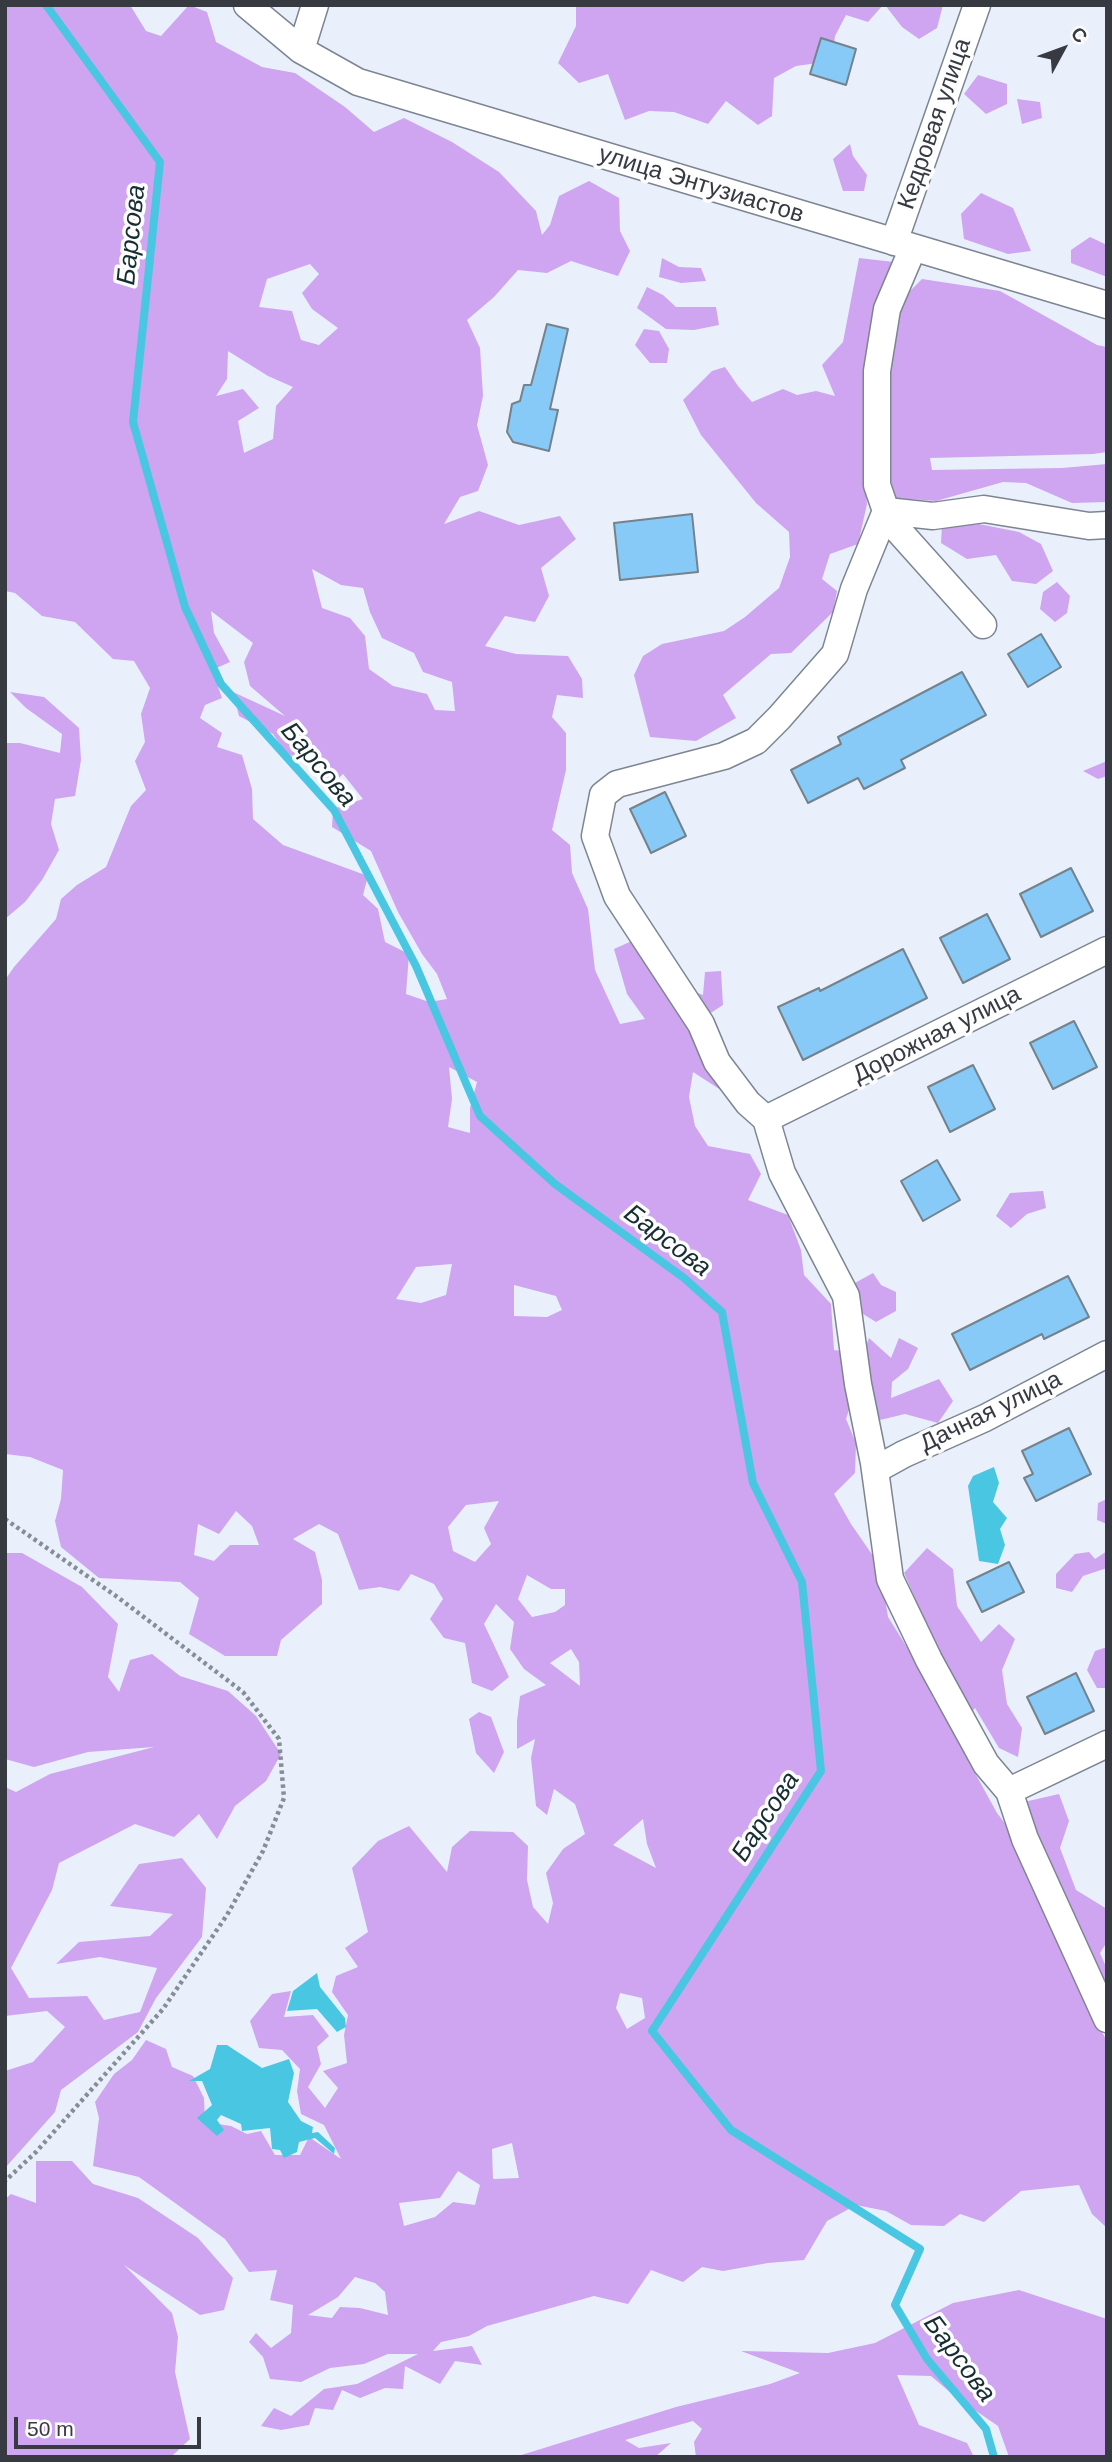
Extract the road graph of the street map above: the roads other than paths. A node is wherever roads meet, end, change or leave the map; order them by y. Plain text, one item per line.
1 (247, 5) edge
2 (315, 5) edge
3 (977, 5) edge
4 (301, 50) junction
5 (904, 245) junction
6 (1107, 305) edge
7 (886, 511) junction
8 (1107, 525) edge
9 (983, 625) dead end
10 (1107, 950) edge
11 (766, 1119) junction
12 (1107, 1353) edge
13 (875, 1470) junction
14 (1107, 1744) edge
15 (1009, 1791) junction
16 (1107, 2019) edge

1 - 4 street, улица Энтузиастов
2 - 4 street
3 - 5 street, Кедровая улица
4 - 5 street, улица Энтузиастов
5 - 6 street, улица Энтузиастов
5 - 7 street, Кедровая улица
7 - 8 street
7 - 9 street
7 - 11 street
10 - 11 street, Дорожная улица
11 - 13 street
12 - 13 street, Дачная улица
13 - 15 street
14 - 15 street
15 - 16 street

